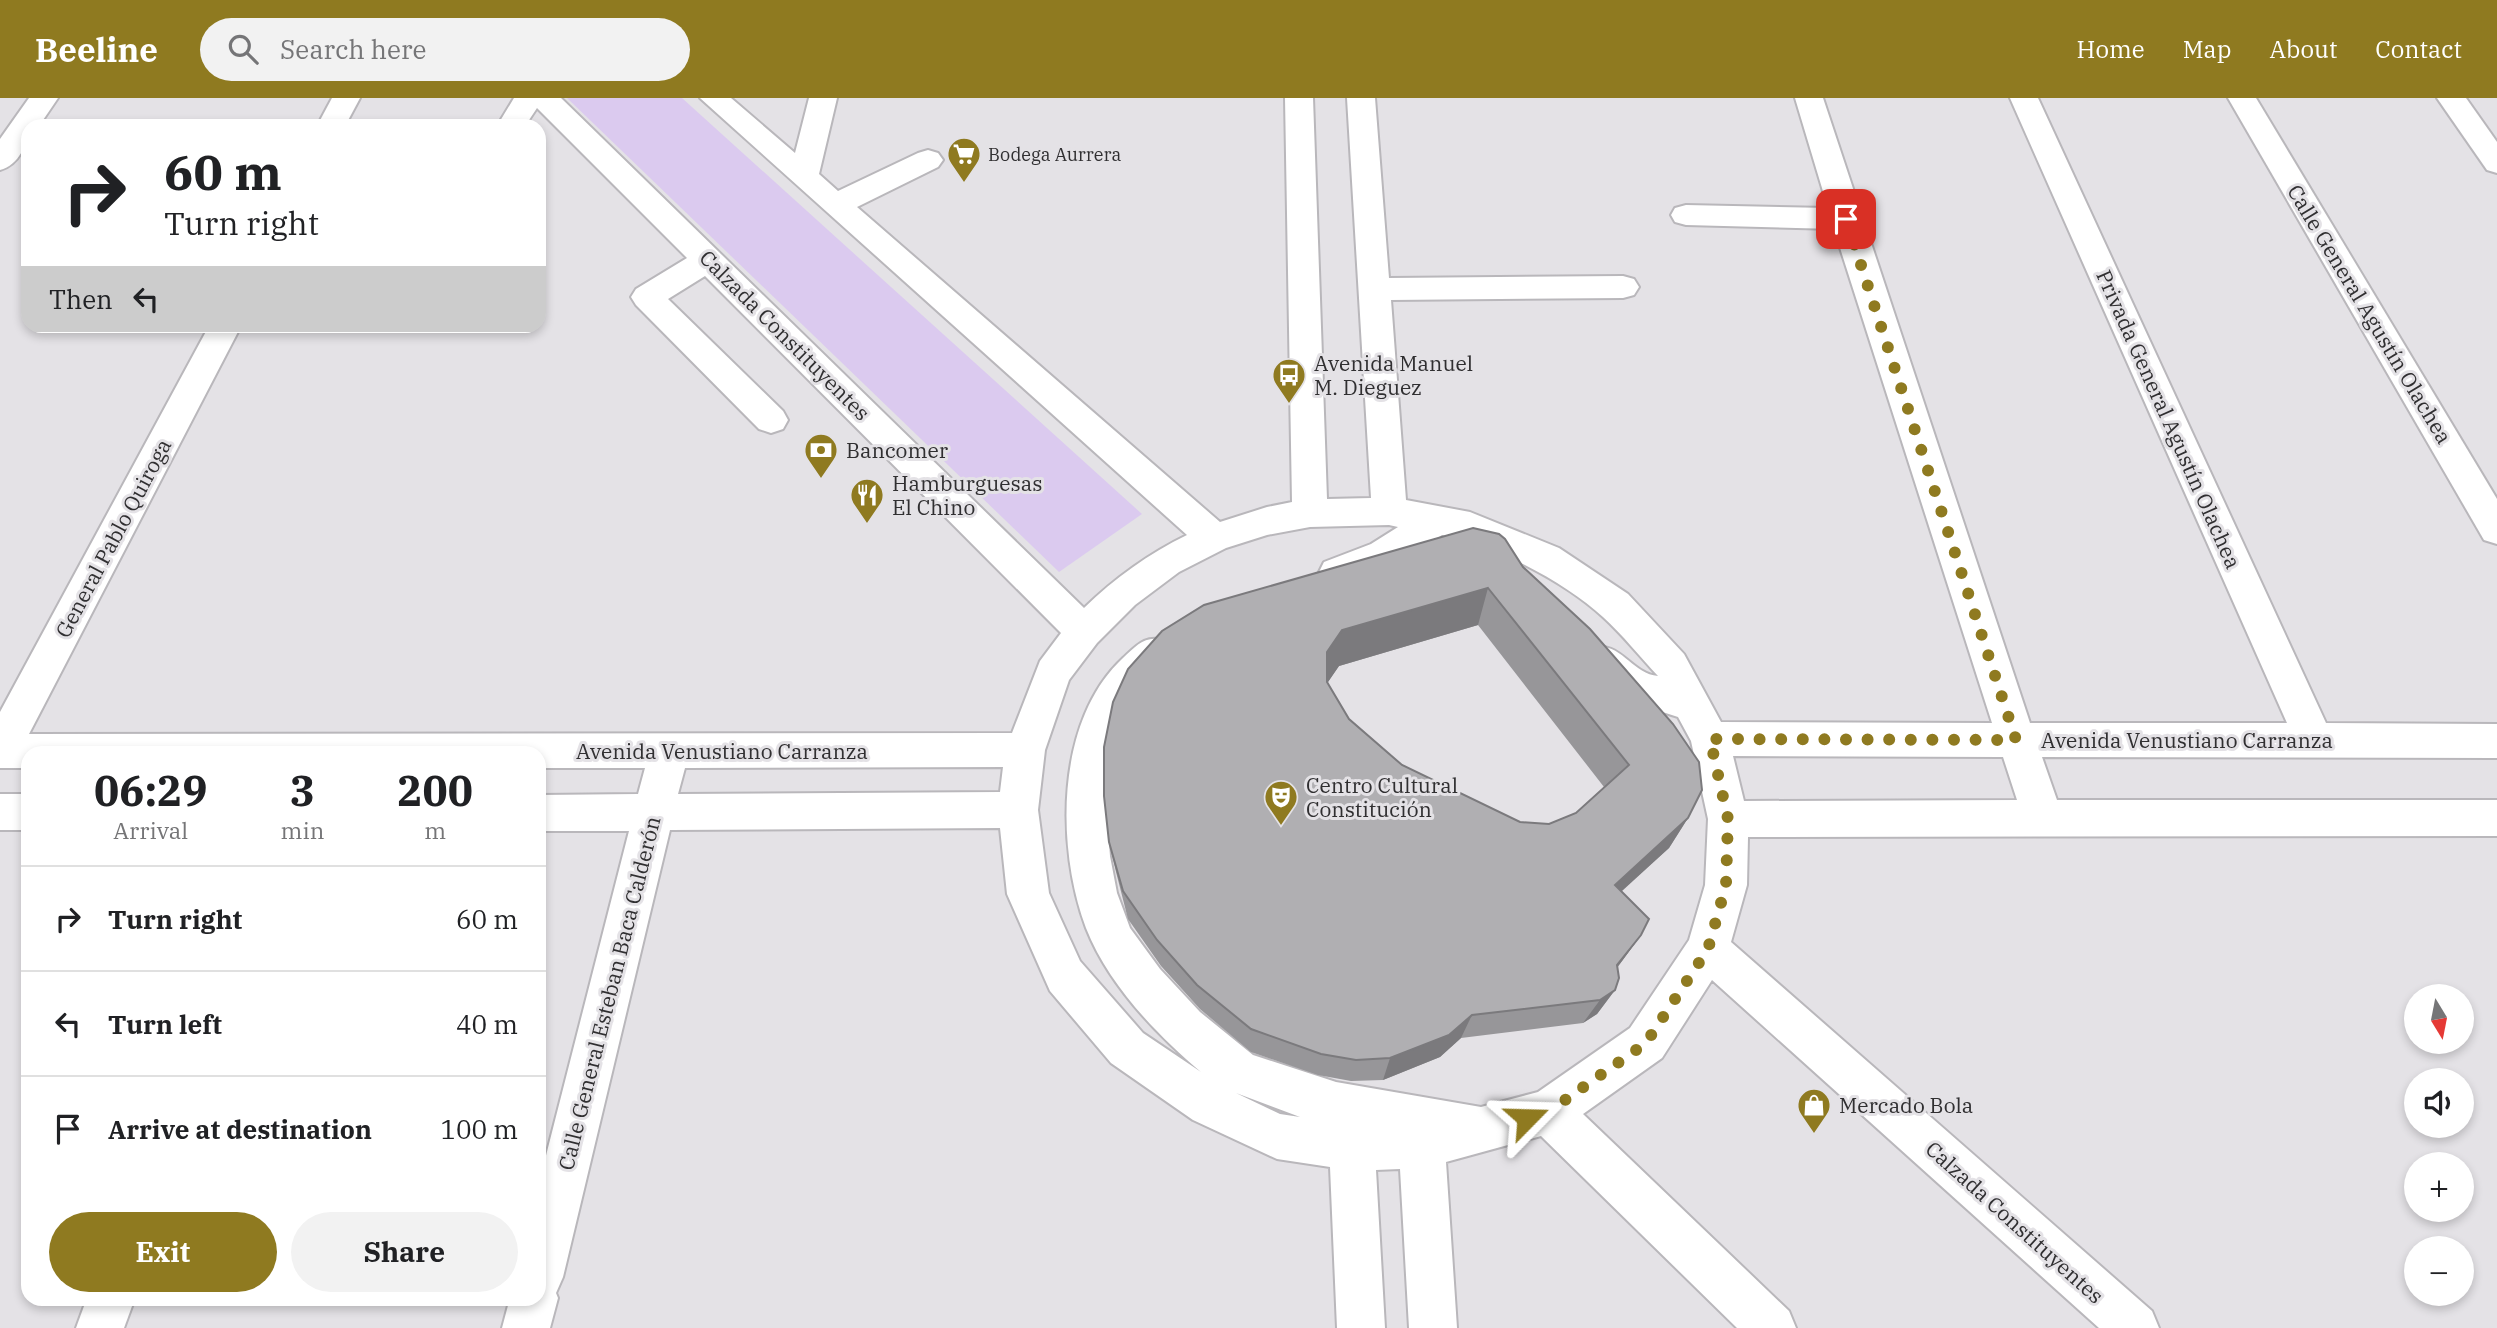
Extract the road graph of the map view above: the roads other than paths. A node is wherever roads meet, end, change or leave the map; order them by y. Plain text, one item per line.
1 (44, 98) edge
2 (346, 98) edge
3 (532, 98) edge
4 (544, 98) edge
5 (714, 98) edge
6 (822, 98) edge
7 (1299, 98) edge
8 (1361, 98) edge
9 (1809, 98) edge
10 (2025, 98) edge
11 (2242, 98) edge
12 (2451, 98) edge
13 (29, 119) edge
14 (335, 119) edge
15 (515, 119) edge
16 (21, 130) edge
17 (0, 160) edge
18 (928, 160) dead end
19 (2497, 163) edge
20 (804, 174) junction
21 (836, 204) junction
22 (1686, 215) dead end
23 (1846, 219) junction
24 (708, 258) junction
25 (1623, 287) dead end
26 (1374, 289) junction
27 (221, 333) edge
28 (771, 420) dead end
29 (1389, 511) junction
30 (1310, 513) junction
31 (1437, 520) junction
32 (2497, 530) edge
33 (1491, 535) junction
34 (1214, 538) junction
35 (1520, 581) edge
36 (1307, 584) edge
37 (1084, 632) junction
38 (1181, 635) edge
39 (1575, 639) edge
40 (1691, 704) junction
41 (1710, 739) junction
42 (2016, 740) junction
43 (2314, 740) junction
44 (2497, 741) edge
45 (1025, 750) junction
46 (0, 751) edge
47 (21, 751) edge
48 (546, 751) edge
49 (669, 751) junction
50 (1017, 810) junction
51 (0, 812) edge
52 (21, 812) edge
53 (546, 813) edge
54 (653, 813) junction
55 (2042, 817) junction
56 (2497, 818) edge
57 (1728, 819) junction
58 (1708, 949) junction
59 (1548, 1112) junction
60 (1485, 1129) junction
61 (1422, 1146) junction
62 (1352, 1148) junction
63 (546, 1249) edge
64 (108, 1306) edge
65 (532, 1306) edge
66 (100, 1328) edge
67 (526, 1328) edge
68 (1361, 1328) edge
69 (1433, 1328) edge
70 (1772, 1328) edge
71 (2134, 1328) edge

1 - 13 street
2 - 14 street
3 - 15 street
4 - 24 street, Calzada Constituyentes
5 - 20 street
6 - 20 street
7 - 30 street
8 - 26 street
9 - 23 street
10 - 43 street, Privada General Agustín Olachea
11 - 32 street, Calle General Agustín Olachea
12 - 19 street
16 - 17 street
18 - 21 street
20 - 21 street
21 - 34 street
22 - 23 street
23 - 42 street
24 - 28 street
24 - 37 street, Calzada Constituyentes
25 - 26 street
26 - 29 street
27 - 46 street, General Pablo Quiroga
29 - 30 street
29 - 31 street
30 - 34 street
31 - 33 street
31 - 36 street
33 - 35 street
33 - 40 street
34 - 37 street
37 - 45 street
38 - 60 street
39 - 40 street
40 - 41 street
41 - 42 street, Avenida Venustiano Carranza
41 - 57 street
42 - 43 street, Avenida Venustiano Carranza
42 - 55 street
43 - 44 street, Avenida Venustiano Carranza
45 - 49 street, Avenida Venustiano Carranza
45 - 50 street
46 - 47 street, Avenida Venustiano Carranza
48 - 49 street, Avenida Venustiano Carranza
49 - 54 street, Calle General Esteban Baca Calderón
50 - 54 street
50 - 62 street
51 - 52 street
53 - 54 street
54 - 63 street, Calle General Esteban Baca Calderón
55 - 56 street
55 - 57 street
57 - 58 street
58 - 59 street
58 - 71 street, Calzada Constituyentes
59 - 60 street
59 - 70 street
60 - 61 street
61 - 62 street
61 - 69 street
62 - 68 street
64 - 66 street
65 - 67 street

